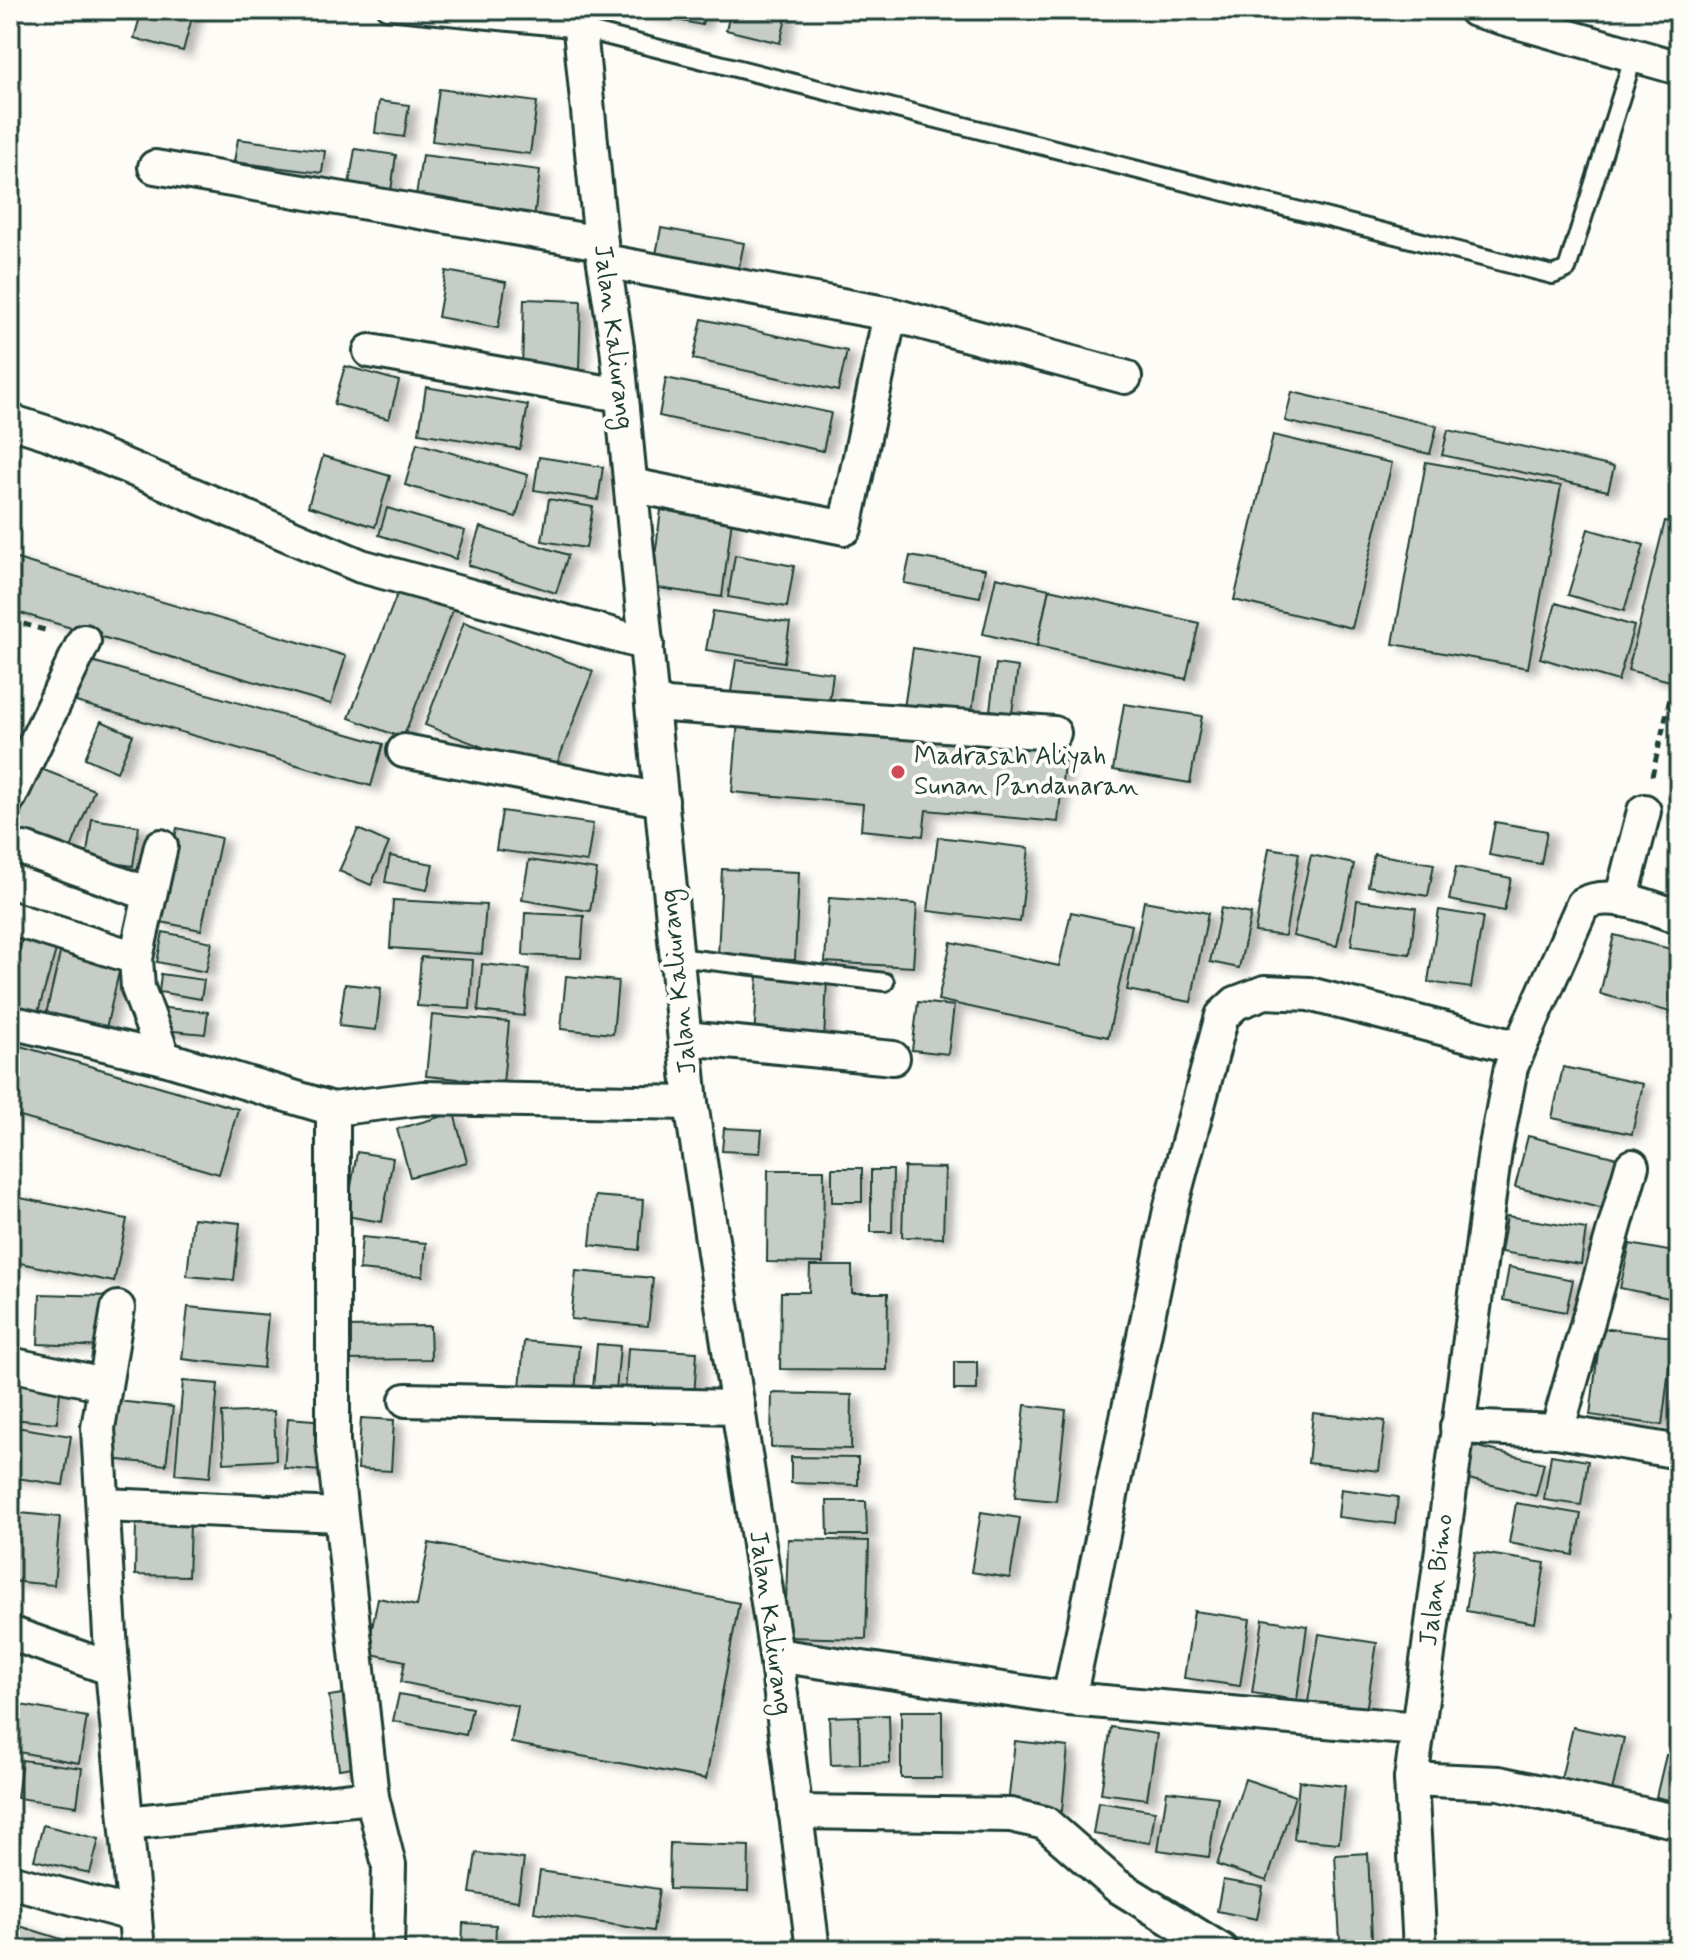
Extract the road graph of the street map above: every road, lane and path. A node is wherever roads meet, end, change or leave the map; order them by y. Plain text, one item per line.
1 (386, 10) edge
2 (1475, 10) edge
3 (1544, 19) edge
4 (580, 20) edge
5 (1634, 55) junction
6 (1679, 68) edge
7 (155, 167) dead end
8 (603, 252) junction
9 (890, 314) junction
10 (370, 351) dead end
11 (1125, 377) dead end
12 (621, 395) junction
13 (10, 421) edge
14 (631, 485) junction
15 (84, 641) dead end
16 (647, 644) junction
17 (1679, 660) edge
18 (653, 704) junction
19 (1054, 733) dead end
20 (404, 751) dead end
21 (10, 796) edge
22 (662, 800) junction
23 (1644, 811) joint
24 (161, 846) dead end
25 (24, 849) dead end
26 (149, 894) junction
27 (1621, 900) junction
28 (1679, 917) edge
29 (10, 918) edge
30 (677, 957) junction
31 (136, 958) junction
32 (885, 982) dead end
33 (10, 1022) edge
34 (685, 1038) junction
35 (1519, 1048) junction
36 (164, 1058) junction
37 (893, 1058) dead end
38 (691, 1103) junction
39 (333, 1109) junction
40 (1632, 1166) dead end
41 (118, 1308) dead end
42 (10, 1364) edge
43 (104, 1384) junction
44 (406, 1400) dead end
45 (738, 1407) junction
46 (1457, 1427) junction
47 (1557, 1431) junction
48 (1679, 1452) edge
49 (103, 1505) junction
50 (340, 1515) junction
51 (10, 1633) edge
52 (776, 1655) junction
53 (112, 1669) junction
54 (1069, 1699) junction
55 (1418, 1729) junction
56 (1411, 1779) junction
57 (372, 1797) junction
58 (795, 1812) junction
59 (1679, 1822) edge
60 (127, 1823) junction
61 (10, 1881) edge
62 (135, 1915) junction
63 (138, 1950) edge
64 (387, 1950) edge
65 (813, 1950) edge
66 (1221, 1950) edge
67 (1420, 1950) edge

1 - 4 lane
2 - 3 street
3 - 5 street
4 - 5 lane
4 - 8 street, Jalan Kaliurang
5 - 6 street
7 - 8 street
8 - 9 street
8 - 12 street, Jalan Kaliurang
9 - 11 street
9 - 14 street
10 - 12 street
12 - 14 street, Jalan Kaliurang
13 - 16 street
14 - 16 street, Jalan Kaliurang
15 - 21 street
16 - 18 street, Jalan Kaliurang
17 - 23 path
18 - 19 street
18 - 22 street, Jalan Kaliurang
20 - 22 street
22 - 30 street, Jalan Kaliurang
23 - 27 street
24 - 26 street
25 - 26 street
26 - 31 street
27 - 28 street, Jalan Bimo
27 - 35 street, Jalan Bimo
29 - 31 street
30 - 32 lane
30 - 34 street, Jalan Kaliurang
31 - 36 street
33 - 36 street
34 - 37 street
34 - 38 street, Jalan Kaliurang
35 - 46 street, Jalan Bimo
35 - 54 street
36 - 39 street
38 - 39 street
38 - 45 street, Jalan Kaliurang
39 - 50 street
40 - 47 street
41 - 43 street
42 - 43 street
43 - 49 street
44 - 45 street
45 - 52 street, Jalan Kaliurang
46 - 47 street
46 - 55 street, Jalan Bimo
47 - 48 street
49 - 50 street
49 - 53 street
50 - 57 street
51 - 53 street
52 - 54 street
52 - 58 street, Jalan Kaliurang
53 - 60 street
54 - 55 street
55 - 56 street, Jalan Bimo
56 - 59 street
56 - 67 street, Jalan Bimo
57 - 60 street
57 - 64 street
58 - 65 street, Jalan Kaliurang
58 - 66 street
60 - 62 street
61 - 62 street
62 - 63 street

